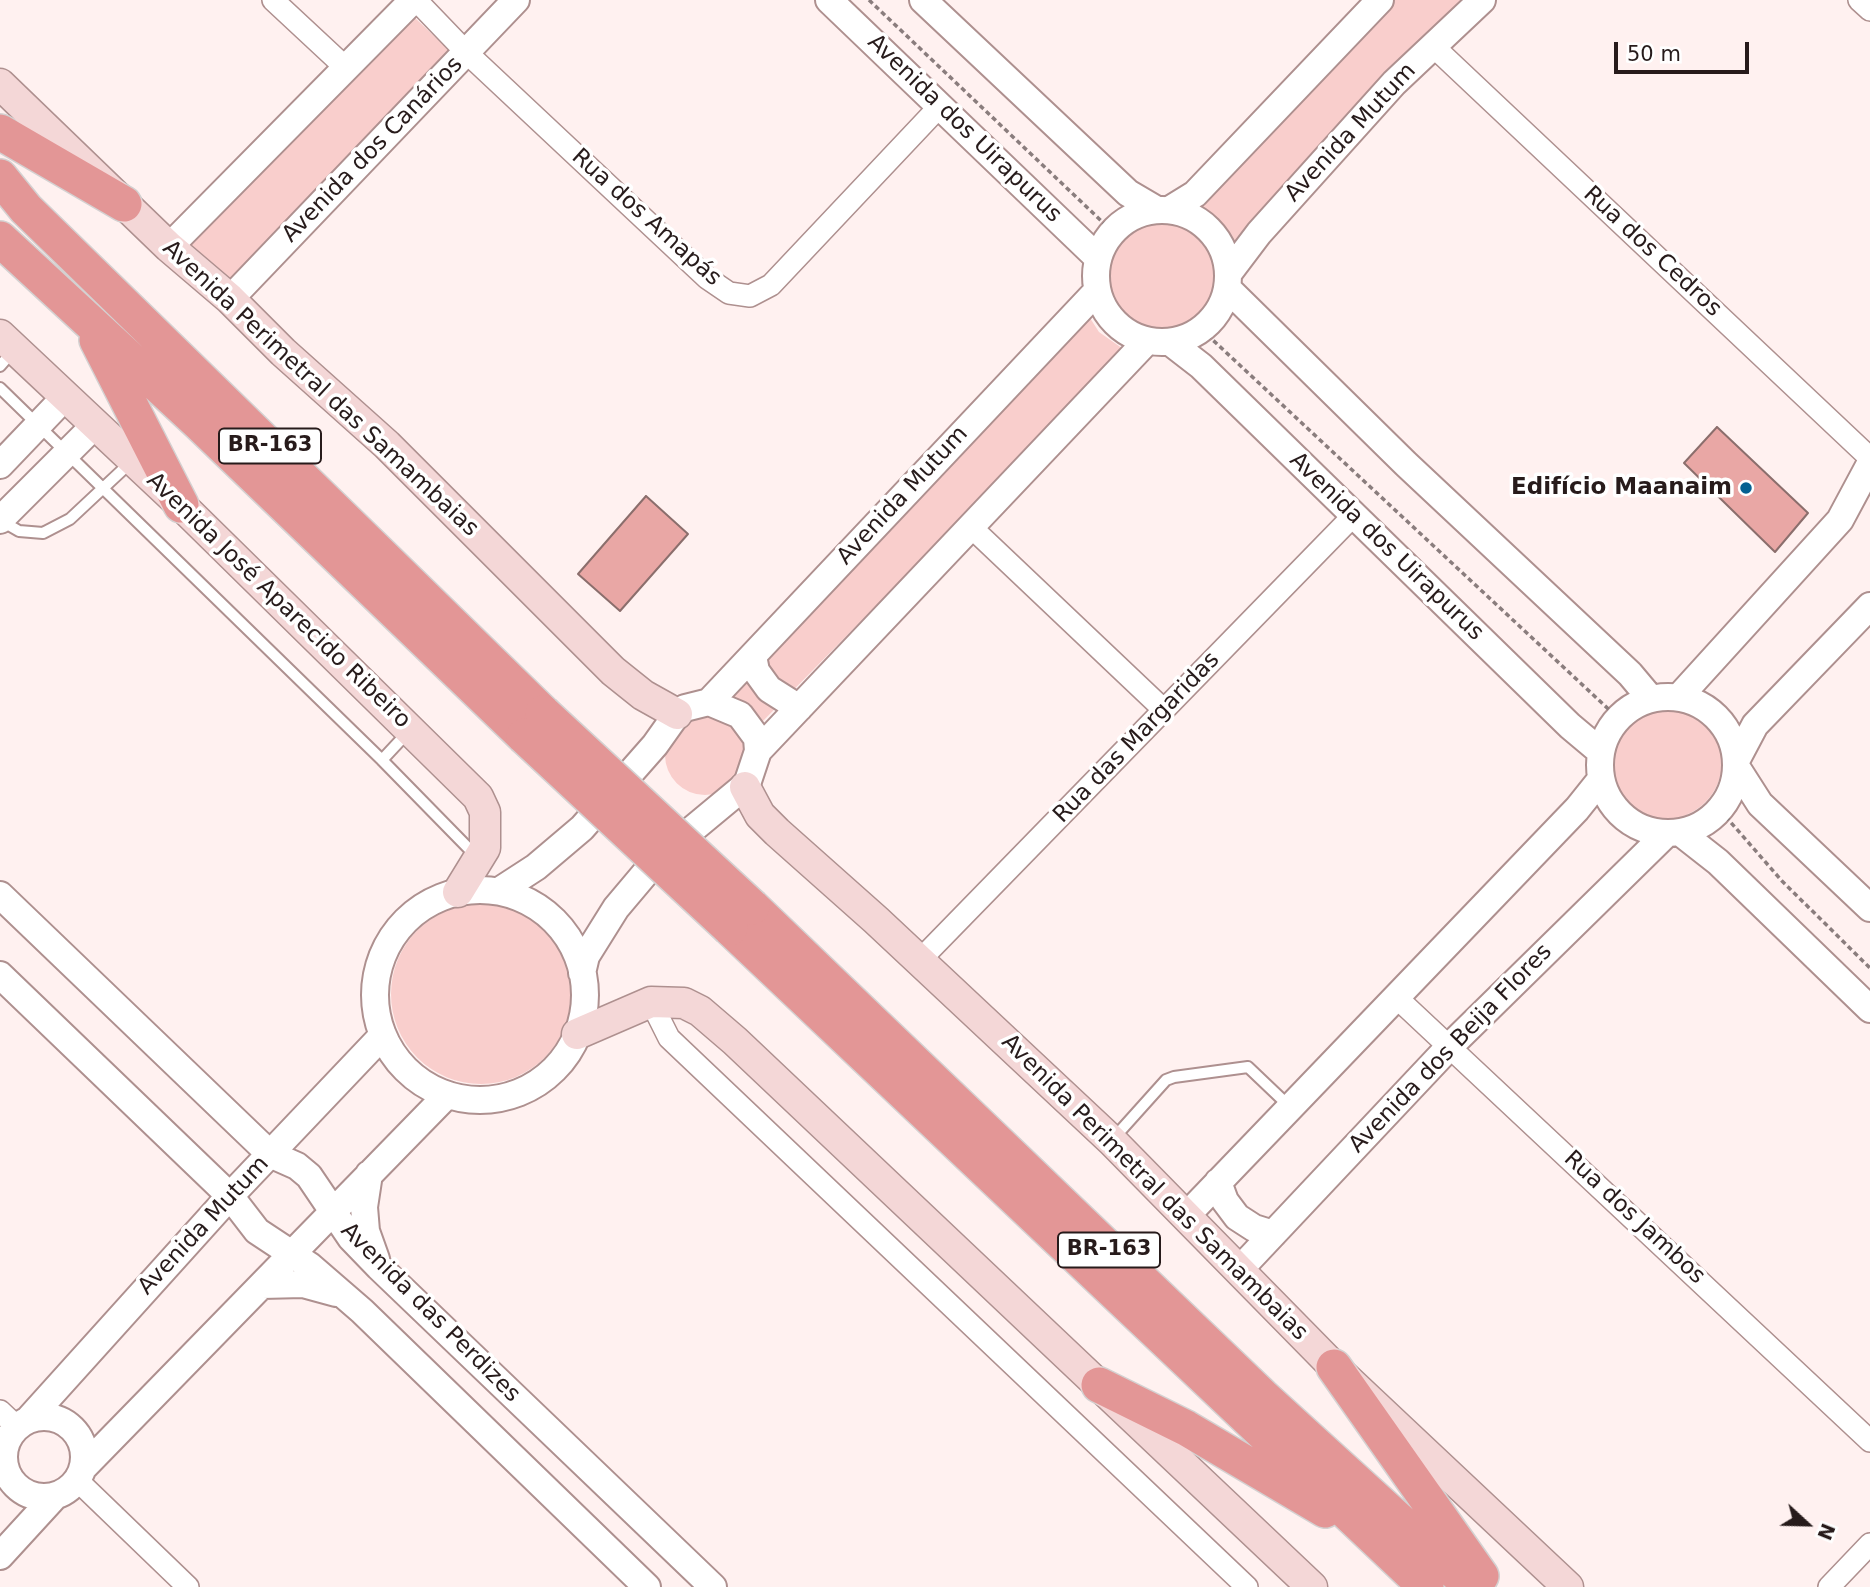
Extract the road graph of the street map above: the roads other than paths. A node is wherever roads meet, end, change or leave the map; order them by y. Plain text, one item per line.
1 (273, 0) edge
2 (414, 0) edge
3 (516, 0) edge
4 (830, 0) edge
5 (923, 0) edge
6 (1380, 0) edge
7 (1482, 0) edge
8 (1859, 0) edge
9 (1870, 10) edge
10 (1433, 46) junction
11 (467, 53) junction
12 (346, 68) junction
13 (0, 84) edge
14 (939, 107) junction
15 (0, 132) edge
16 (0, 177) edge
17 (124, 204) junction
18 (1163, 210) junction
19 (0, 239) edge
20 (169, 247) junction
21 (1098, 258) junction
22 (1227, 281) junction
23 (1097, 291) junction
24 (230, 299) junction
25 (86, 318) junction
26 (1159, 341) junction
27 (5, 350) edge
28 (0, 388) edge
29 (65, 397) junction
30 (39, 425) junction
31 (95, 425) junction
32 (68, 453) junction
33 (1870, 458) edge
34 (132, 461) junction
35 (1870, 464) edge
36 (0, 465) edge
37 (105, 488) junction
38 (1864, 501) edge
39 (181, 505) junction
40 (3, 512) edge
41 (1354, 515) junction
42 (971, 527) junction
43 (1870, 606) edge
44 (753, 656) junction
45 (1679, 698) junction
46 (1651, 699) junction
47 (709, 702) junction
48 (799, 708) junction
49 (1164, 710) junction
50 (677, 714) junction
51 (533, 724) junction
52 (411, 729) junction
53 (758, 751) junction
54 (1601, 752) junction
55 (382, 760) junction
56 (1737, 764) junction
57 (1601, 779) junction
58 (745, 787) junction
59 (1673, 833) junction
60 (480, 860) junction
61 (499, 891) junction
62 (458, 892) junction
63 (0, 895) edge
64 (1870, 908) edge
65 (741, 918) junction
66 (920, 960) junction
67 (582, 973) junction
68 (0, 975) edge
69 (1396, 997) junction
70 (651, 1002) junction
71 (1870, 1009) edge
72 (577, 1034) junction
73 (383, 1035) junction
74 (1451, 1045) junction
75 (447, 1095) junction
76 (1290, 1107) junction
77 (1112, 1141) junction
78 (270, 1154) junction
79 (369, 1174) junction
80 (1218, 1182) junction
81 (230, 1196) junction
82 (331, 1213) junction
83 (1185, 1216) junction
84 (1273, 1234) junction
85 (294, 1255) junction
86 (379, 1267) junction
87 (1240, 1269) junction
88 (262, 1285) junction
89 (341, 1295) junction
90 (1334, 1367) junction
91 (1099, 1385) junction
92 (11, 1428) edge
93 (1870, 1441) edge
94 (80, 1474) junction
95 (55, 1496) junction
96 (1380, 1543) junction
97 (1870, 1544) edge
98 (0, 1556) edge
99 (188, 1587) edge
100 (648, 1587) edge
101 (713, 1587) edge
102 (1247, 1587) edge
103 (1312, 1587) edge
104 (1426, 1587) edge
105 (1472, 1587) edge
106 (1490, 1587) edge
107 (1568, 1587) edge
108 (1829, 1587) edge

1 - 12 street
2 - 11 street, Rua dos Amapás
2 - 12 street
3 - 11 street, Avenida dos Canários
4 - 14 street, Avenida dos Uirapurus
5 - 18 street
6 - 18 street
7 - 10 street, Avenida Mutum
8 - 9 street
10 - 22 street, Avenida Mutum
10 - 33 street, Rua dos Cedros
11 - 14 street, Rua dos Amapás
11 - 24 street, Avenida dos Canários
12 - 20 street
13 - 17 main road, Avenida Perimetral das Samambaias
14 - 21 street, Avenida dos Uirapurus
15 - 17 highway
16 - 51 highway, BR-163
17 - 20 main road, Avenida Perimetral das Samambaias
18 - 21 street
18 - 22 street
19 - 25 highway, BR-163
20 - 24 main road, Avenida Perimetral das Samambaias
21 - 23 street
22 - 26 street
22 - 46 street
23 - 26 street
23 - 44 street, Avenida Mutum
24 - 50 main road, Avenida Perimetral das Samambaias
25 - 39 highway
25 - 51 highway, BR-163
26 - 41 street, Avenida dos Uirapurus
26 - 42 street
27 - 29 main road, Avenida José Aparecido Ribeiro
28 - 30 lane
29 - 30 street
29 - 31 main road, Avenida José Aparecido Ribeiro
30 - 32 lane
30 - 36 street
31 - 32 street
31 - 34 main road, Avenida José Aparecido Ribeiro
32 - 37 lane
32 - 40 street
34 - 37 lane
34 - 39 main road, Avenida José Aparecido Ribeiro
35 - 38 street
37 - 40 lane
37 - 55 lane
38 - 45 street
39 - 52 main road, Avenida José Aparecido Ribeiro
41 - 49 street, Rua das Margaridas
41 - 54 street, Avenida dos Uirapurus
42 - 48 street
42 - 49 street
43 - 56 street
44 - 47 street, Avenida Mutum
44 - 48 street
45 - 46 street
45 - 56 street
46 - 54 street
47 - 50 street
47 - 53 street
48 - 53 street
49 - 66 street, Rua das Margaridas
50 - 61 street
51 - 65 highway, BR-163, bridge
52 - 55 lane
52 - 60 main road, Avenida José Aparecido Ribeiro
53 - 58 street
54 - 57 street
55 - 60 lane
56 - 59 street
56 - 64 street
57 - 59 street
57 - 69 street
58 - 66 main road, Avenida Perimetral das Samambaias
58 - 67 street
59 - 71 street
59 - 74 street, Avenida dos Beija Flores
60 - 62 main road, Avenida José Aparecido Ribeiro
61 - 62 street
61 - 67 street
62 - 73 street
63 - 78 street, Avenida das Perdizes
65 - 96 highway, BR-163
65 - 105 highway, BR-163
66 - 77 main road, Avenida Perimetral das Samambaias
67 - 72 street
68 - 81 street, Avenida das Perdizes
69 - 74 street, Rua dos Jambos
69 - 76 street
70 - 72 main road
70 - 91 main road
70 - 102 street
72 - 75 street
73 - 75 street
73 - 78 street, Avenida Mutum
74 - 84 street, Avenida dos Beija Flores
74 - 93 street, Rua dos Jambos
75 - 79 street
76 - 77 lane
76 - 80 street
77 - 83 main road, Avenida Perimetral das Samambaias
78 - 81 street, Avenida Mutum
78 - 82 street, Avenida das Perdizes
79 - 82 street
79 - 86 street
80 - 83 street
80 - 84 street
81 - 85 street, Avenida das Perdizes
81 - 92 street, Avenida Mutum
82 - 85 street
82 - 86 street, Avenida das Perdizes
83 - 87 main road, Avenida Perimetral das Samambaias
84 - 87 street, Avenida dos Beija Flores
85 - 88 street
85 - 89 street, Avenida das Perdizes
86 - 101 street, Avenida das Perdizes
87 - 90 main road, Avenida Perimetral das Samambaias
88 - 89 street
88 - 94 street
89 - 100 street, Avenida das Perdizes
90 - 106 highway
90 - 107 main road, Avenida Perimetral das Samambaias
91 - 96 highway
91 - 103 main road
92 - 94 street
92 - 95 street
94 - 95 street
94 - 99 street
95 - 98 street
96 - 104 highway, BR-163
97 - 108 street

